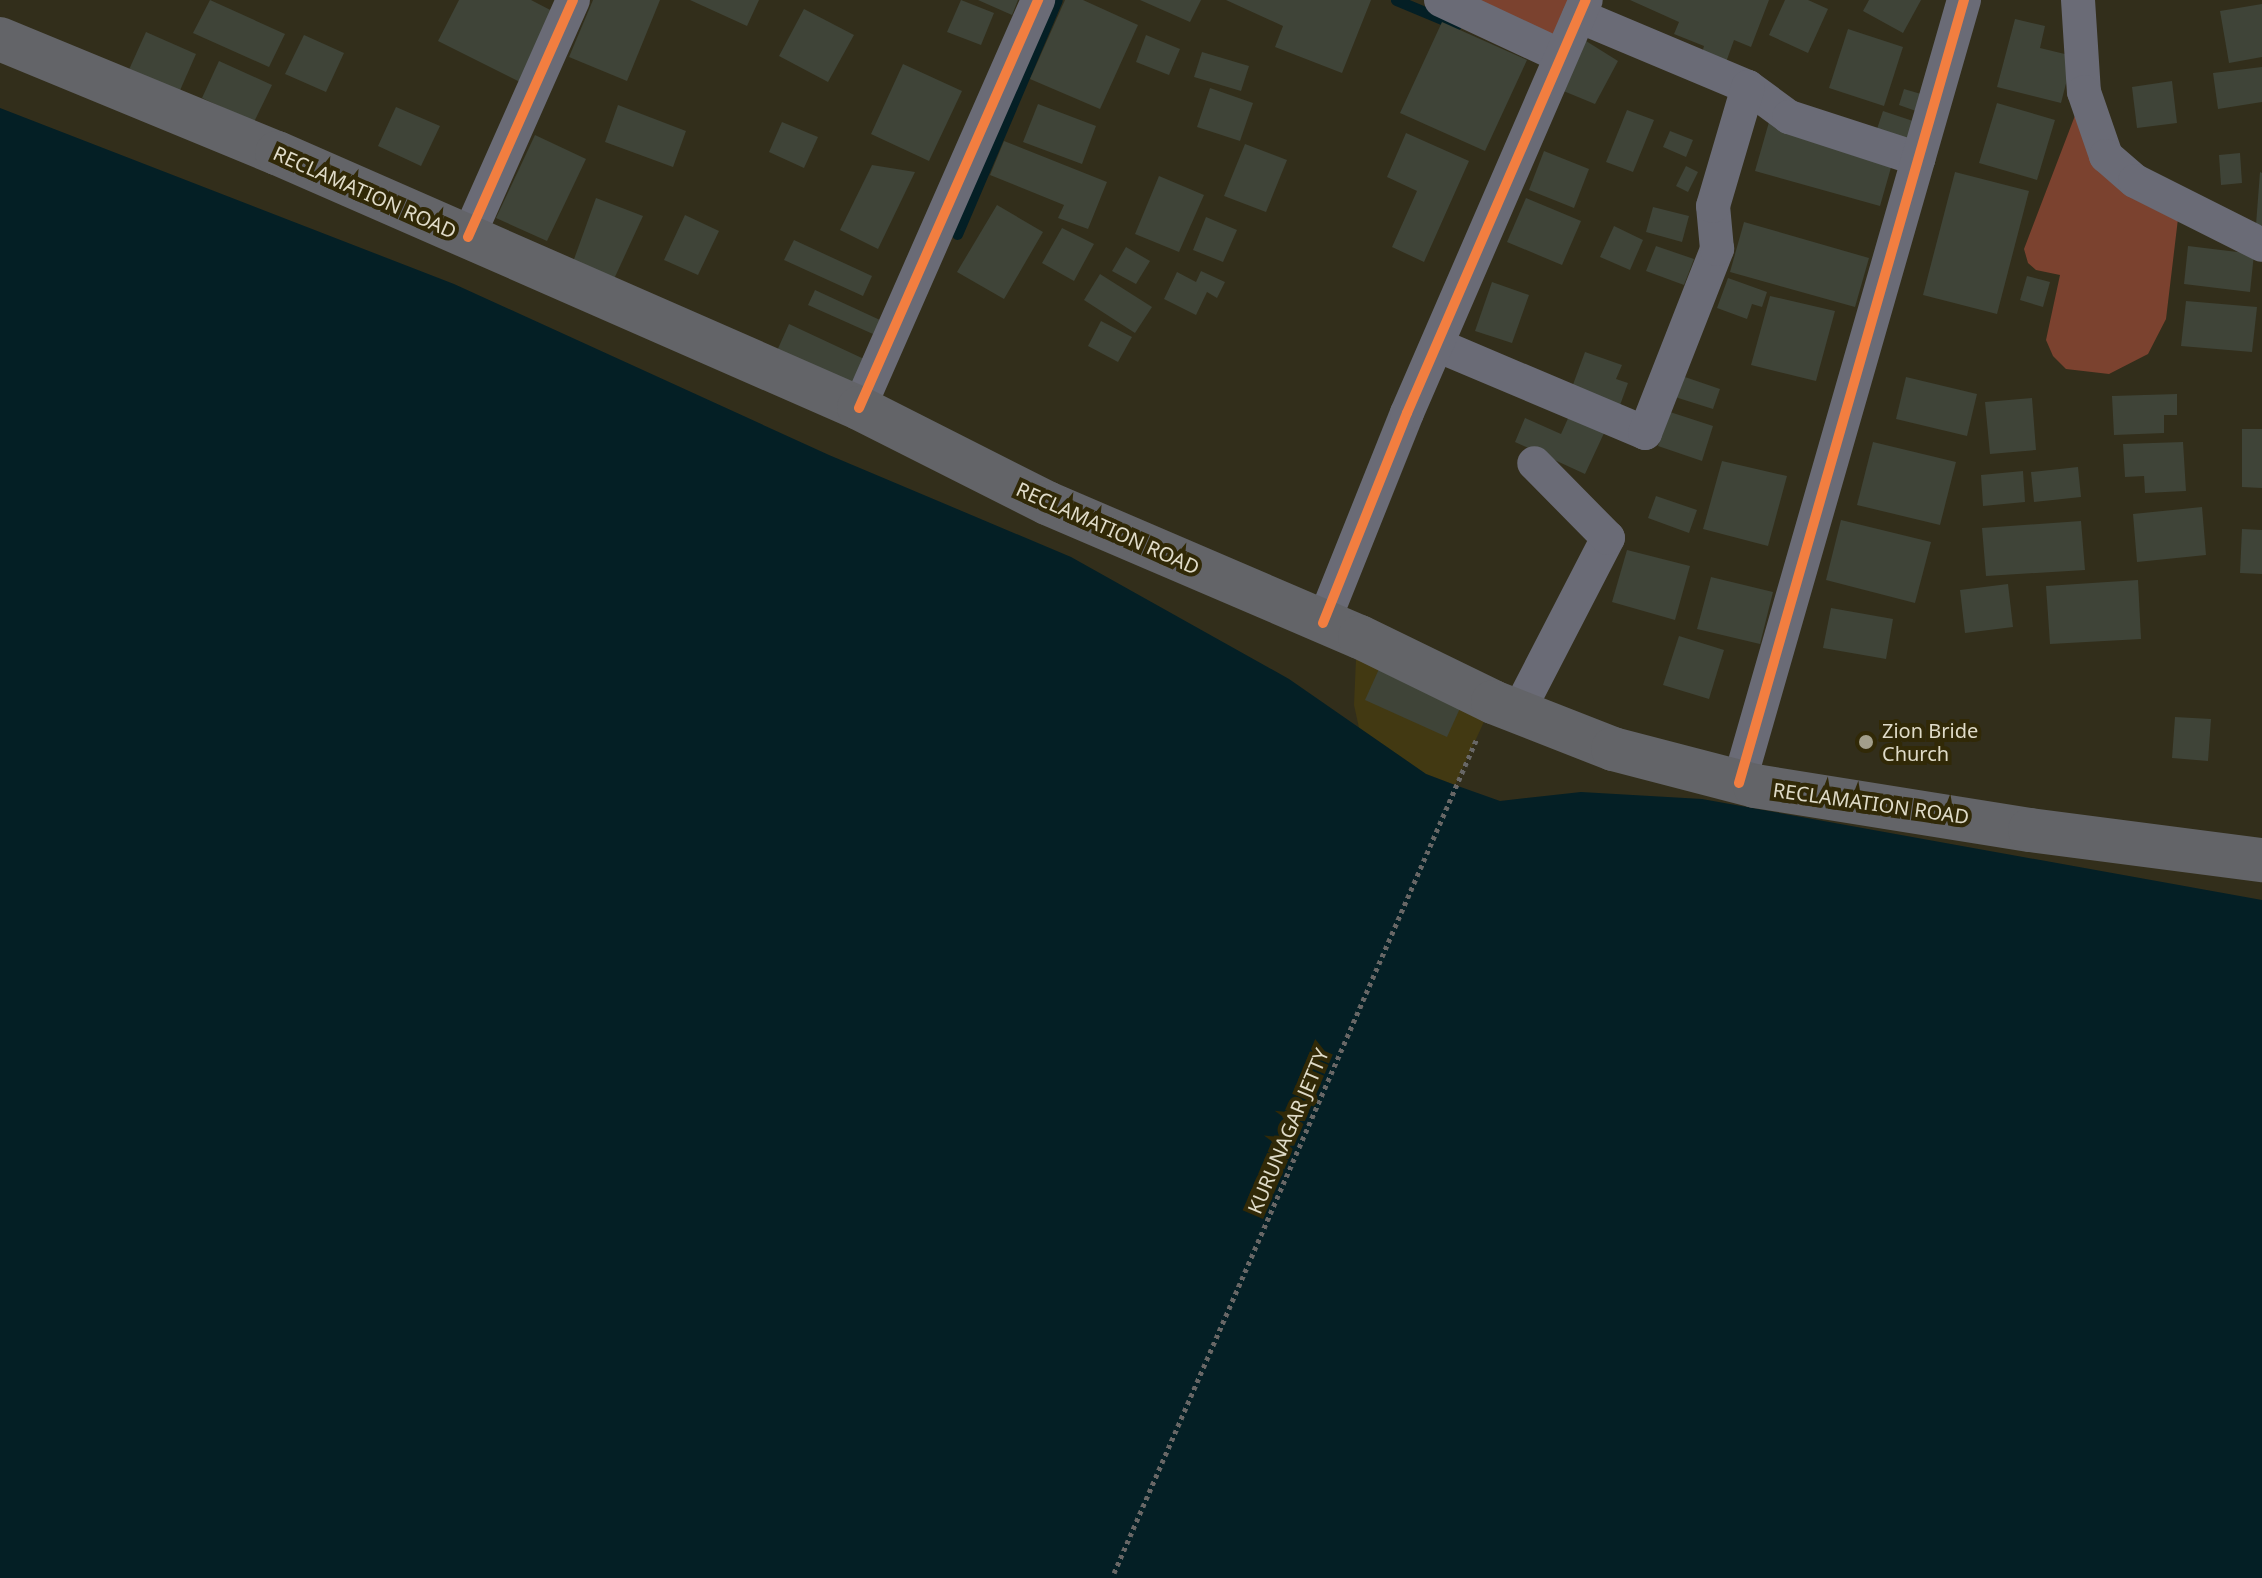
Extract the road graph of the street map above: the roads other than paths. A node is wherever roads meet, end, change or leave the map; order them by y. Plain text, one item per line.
1 (573, 0) edge
2 (1038, 0) edge
3 (1441, 0) edge
4 (1964, 0) edge
5 (2078, 0) edge
6 (1582, 8) edge
7 (0, 39) edge
8 (1561, 56) junction
9 (1748, 87) junction
10 (1918, 159) junction
11 (468, 237) junction
12 (2262, 245) edge
13 (1437, 345) junction
14 (859, 408) junction
15 (1534, 463) dead end
16 (1323, 623) junction
17 (1506, 707) junction
18 (1739, 783) junction
19 (2262, 860) edge

1 - 11 street
2 - 14 street
3 - 8 street
4 - 10 street
5 - 12 street
6 - 8 street
6 - 9 street
7 - 11 main road, RECLAMATION ROAD
8 - 13 street
9 - 10 street
9 - 13 street
10 - 18 street
11 - 14 main road, RECLAMATION ROAD
13 - 16 street
14 - 16 main road, RECLAMATION ROAD
15 - 17 street
16 - 17 main road, RECLAMATION ROAD
17 - 18 main road, RECLAMATION ROAD
18 - 19 main road, RECLAMATION ROAD

